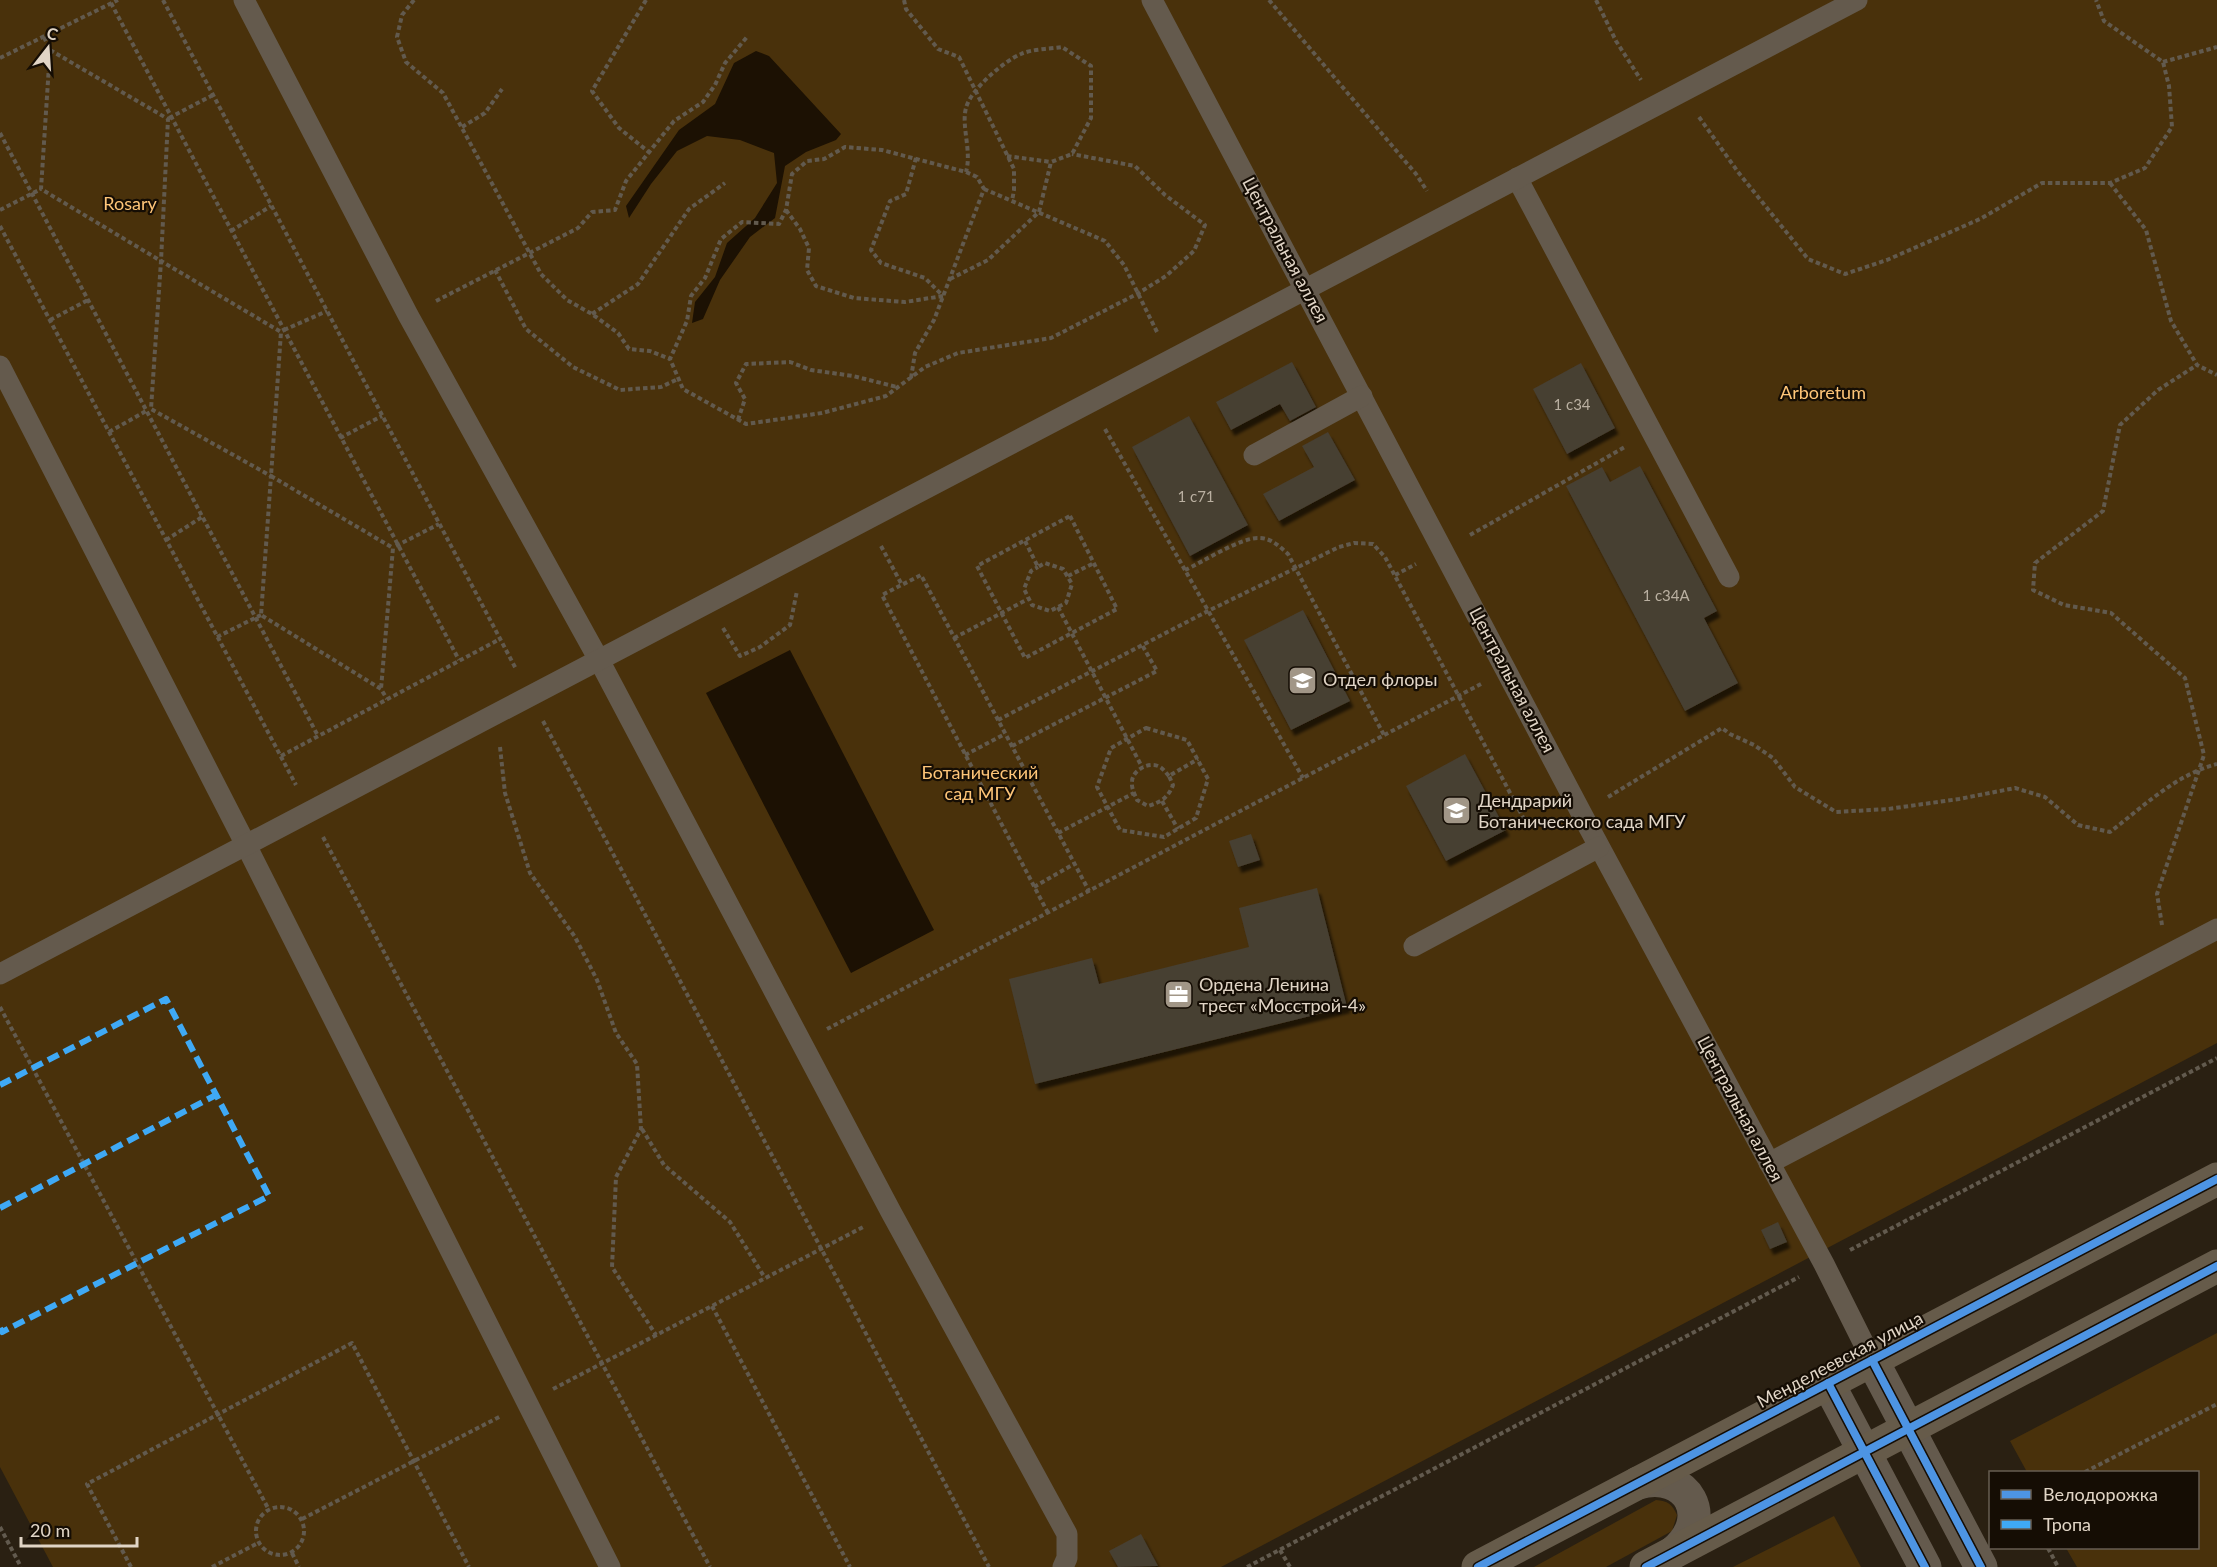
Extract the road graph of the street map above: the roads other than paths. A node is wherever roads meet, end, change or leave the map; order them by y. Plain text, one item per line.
1 (244, 0) edge
2 (1152, 0) edge
3 (1857, 0) edge
4 (1517, 178) junction
5 (1306, 289) junction
6 (0, 366) edge
7 (1362, 396) junction
8 (1254, 455) dead end
9 (1730, 577) dead end
10 (598, 660) junction
11 (246, 845) junction
12 (1599, 847) junction
13 (2217, 929) edge
14 (1414, 946) dead end
15 (0, 974) edge
16 (1769, 1163) junction
17 (2217, 1179) edge
18 (2217, 1266) edge
19 (1872, 1360) junction
20 (1828, 1383) junction
21 (1908, 1428) junction
22 (1864, 1452) junction
23 (1638, 1483) junction
24 (1660, 1560) edge
25 (610, 1567) edge
26 (1063, 1567) edge
27 (1478, 1567) edge
28 (1925, 1567) edge
29 (1981, 1567) edge

1 - 10 lane
2 - 5 lane, Центральная аллея
3 - 4 lane
4 - 5 lane
4 - 9 lane
5 - 7 lane, Центральная аллея
5 - 10 lane
6 - 11 lane
7 - 8 lane
7 - 12 lane, Центральная аллея
10 - 11 lane
10 - 26 lane
11 - 15 lane
11 - 25 lane
12 - 14 lane
12 - 16 lane, Центральная аллея
13 - 16 lane
16 - 19 lane, Центральная аллея
17 - 19 street, Менделеевская улица
18 - 21 street
19 - 20 street, Менделеевская улица
19 - 21 street
20 - 22 street
20 - 23 street, Менделеевская улица
21 - 22 street
21 - 29 street
22 - 24 street
22 - 28 street
23 - 24 street
23 - 27 street, Менделеевская улица

